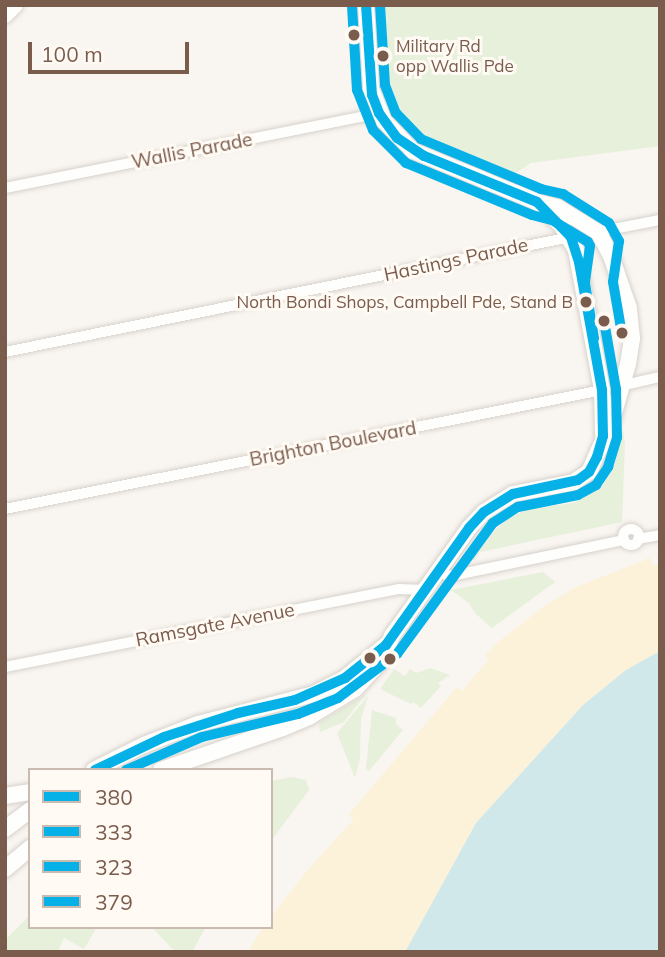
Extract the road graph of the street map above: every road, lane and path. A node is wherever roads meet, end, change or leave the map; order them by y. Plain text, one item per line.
1 (15, 5) edge
2 (366, 5) edge
3 (5, 15) edge
4 (379, 113) junction
5 (5, 188) edge
6 (537, 202) junction
7 (660, 220) edge
8 (598, 232) junction
9 (570, 237) junction
10 (5, 352) edge
11 (660, 377) edge
12 (620, 386) junction
13 (602, 390) junction
14 (603, 436) junction
15 (5, 509) edge
16 (660, 535) edge
17 (438, 573) junction
18 (425, 590) junction
19 (386, 645) junction
20 (5, 667) edge
21 (98, 768) edge
22 (167, 768) edge
23 (28, 792) edge
24 (5, 796) edge
25 (28, 812) edge
26 (5, 829) edge
27 (28, 850) edge
28 (5, 869) edge

1 - 3 street
2 - 4 street
4 - 5 street, Wallis Parade
4 - 6 street
6 - 8 street
6 - 9 street
7 - 8 street, Hastings Parade
8 - 9 street, Hastings Parade
8 - 12 street
9 - 10 street, Hastings Parade
9 - 13 street
11 - 12 street, Brighton Boulevard
12 - 13 street, Brighton Boulevard
12 - 14 street
13 - 14 street
13 - 15 street, Brighton Boulevard
14 - 17 street
16 - 17 street
17 - 18 street
18 - 19 street
18 - 20 street, Ramsgate Avenue
19 - 21 street
19 - 22 street
23 - 24 street
25 - 26 street
27 - 28 street

